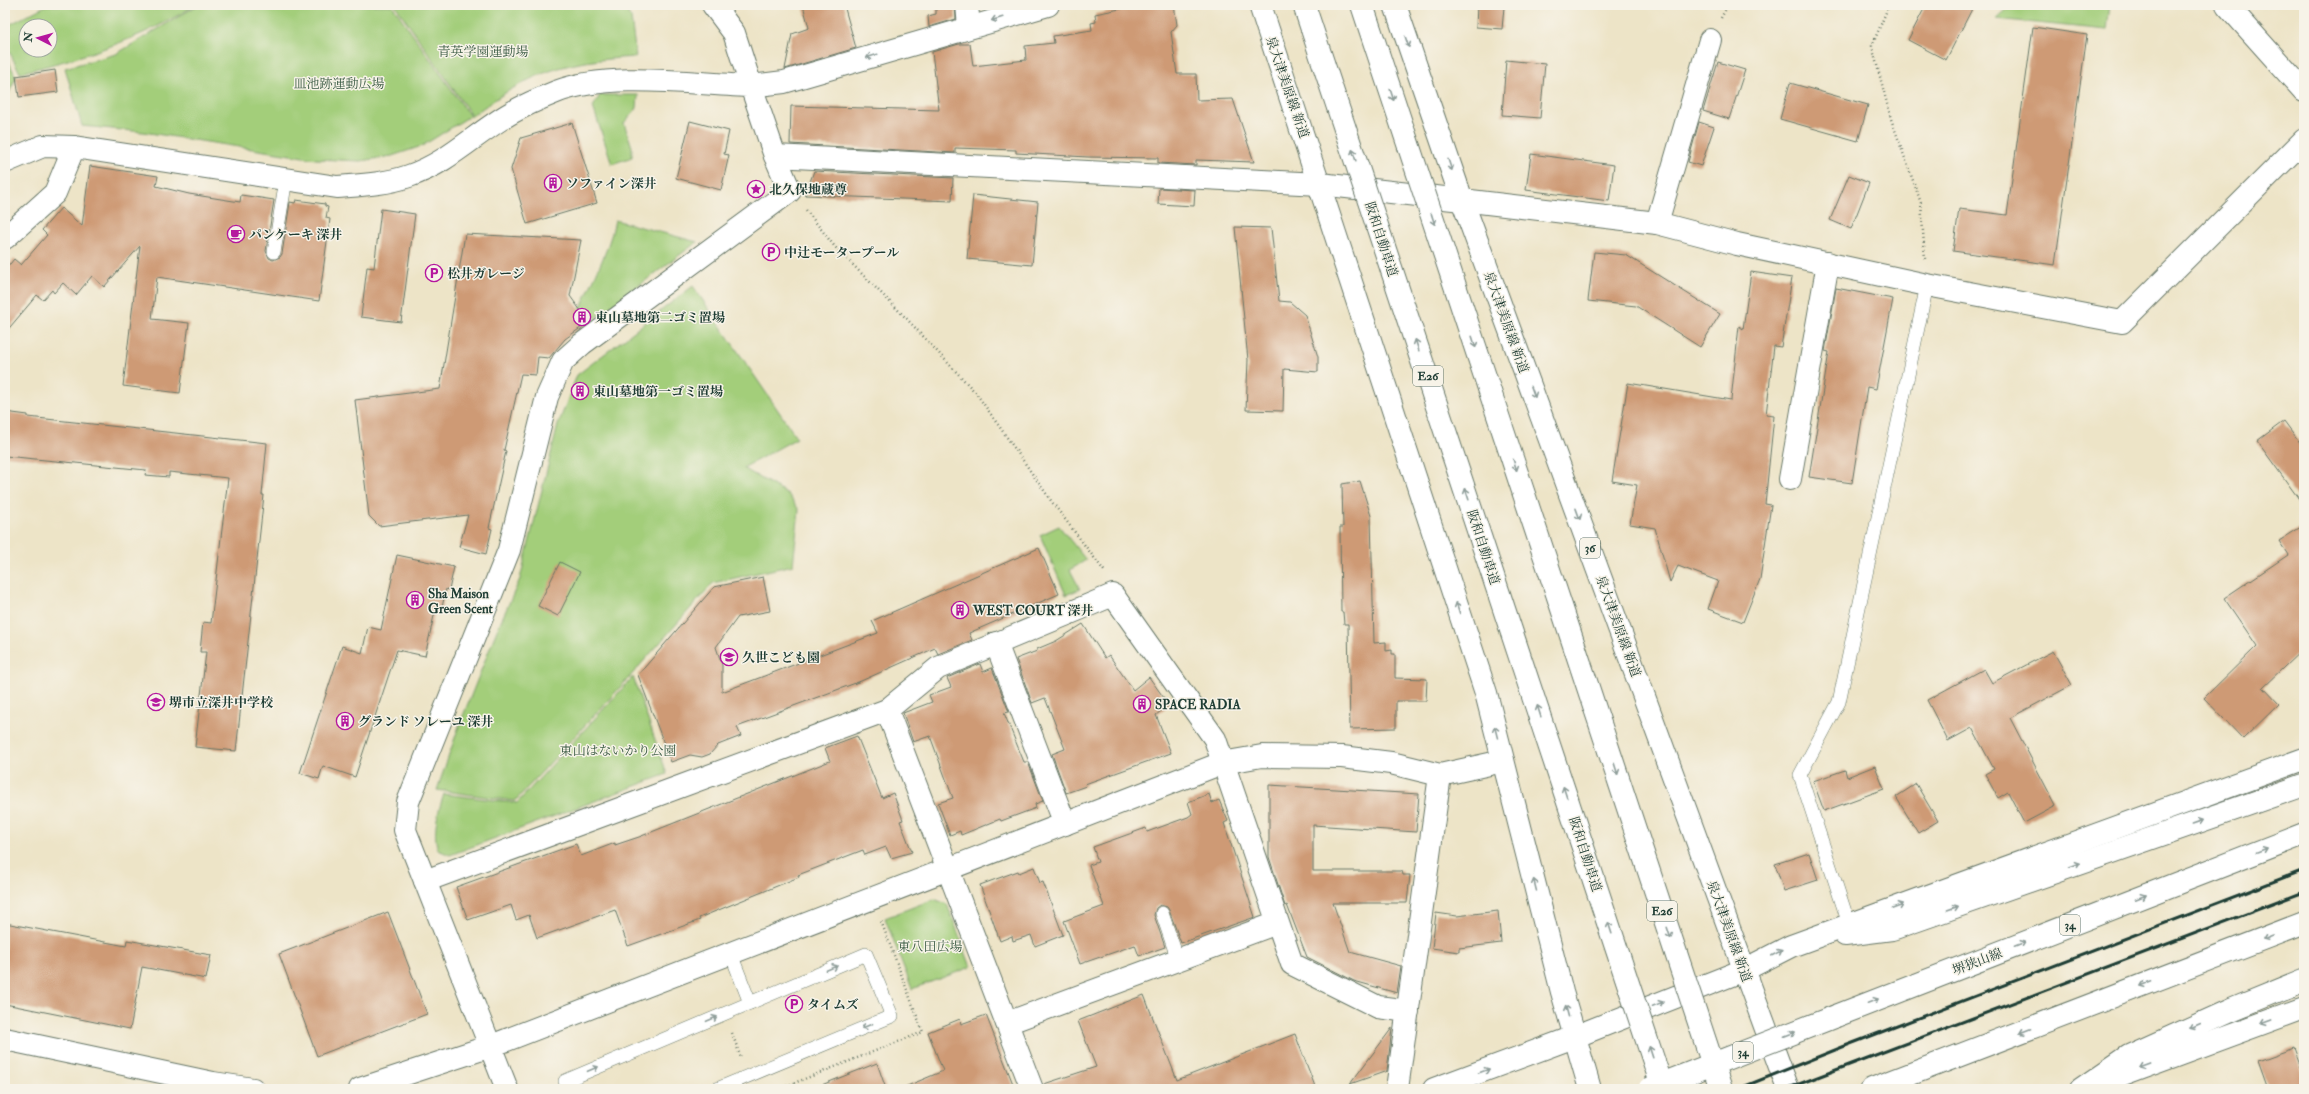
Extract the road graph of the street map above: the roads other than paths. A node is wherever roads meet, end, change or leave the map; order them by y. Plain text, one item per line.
1 (713, 5) edge
2 (967, 5) edge
3 (1048, 5) edge
4 (1260, 5) edge
5 (1304, 5) edge
6 (1362, 5) edge
7 (1395, 5) edge
8 (2227, 5) edge
9 (969, 27) junction
10 (1710, 40) dead end
11 (751, 86) junction
12 (2304, 91) edge
13 (2304, 140) edge
14 (74, 146) junction
15 (775, 156) junction
16 (5, 162) edge
17 (286, 179) junction
18 (1320, 184) junction
19 (1462, 200) junction
20 (1657, 223) junction
21 (5, 238) edge
22 (274, 252) dead end
23 (1828, 264) junction
24 (1927, 285) junction
25 (1790, 479) dead end
26 (996, 643) junction
27 (887, 710) junction
28 (2304, 759) edge
29 (1503, 761) junction
30 (1222, 763) junction
31 (1440, 775) junction
32 (2304, 784) edge
33 (1065, 824) junction
34 (2304, 834) edge
35 (948, 870) junction
36 (425, 881) junction
37 (1162, 913) dead end
38 (1277, 924) junction
39 (1849, 924) junction
40 (2304, 924) edge
41 (1806, 940) junction
42 (731, 954) junction
43 (1178, 960) junction
44 (1744, 970) junction
45 (2304, 980) edge
46 (750, 1002) junction
47 (2304, 1008) edge
48 (1408, 1012) junction
49 (1006, 1022) junction
50 (1574, 1037) junction
51 (5, 1039) edge
52 (491, 1046) junction
53 (254, 1089) edge
54 (360, 1089) edge
55 (507, 1089) edge
56 (568, 1089) edge
57 (717, 1089) edge
58 (1032, 1089) edge
59 (1397, 1089) edge
60 (1434, 1089) edge
61 (1590, 1089) edge
62 (1649, 1089) edge
63 (1663, 1089) edge
64 (1721, 1089) edge
65 (1788, 1089) edge
66 (1872, 1089) edge
67 (2082, 1089) edge

1 - 11 main road
2 - 9 main road
3 -> 9 main road
4 - 18 main road, 泉大津美原線 新道
63 -> 5 main road, 阪和自動車道 / E26, bridge
6 -> 64 main road, E26, bridge
7 -> 19 main road, 泉大津美原線 新道 / 36
8 - 12 main road
9 -> 11 main road
10 - 20 main road
11 - 15 main road
11 - 17 main road
13 - 24 main road
14 - 16 main road
14 - 17 main road
14 - 21 main road
15 - 18 main road
15 - 36 main road
17 - 22 lane
18 - 19 main road
29 -> 18 main road, 泉大津美原線 新道
19 - 20 main road
19 -> 44 main road, 泉大津美原線 新道 / 36
20 - 23 main road
23 - 24 main road
23 - 25 main road
24 - 39 lane
26 - 27 main road
26 - 30 main road
26 - 33 main road
27 - 35 main road
27 - 36 main road
39 -> 28 main road
29 - 31 main road
50 -> 29 main road, 泉大津美原線 新道
30 - 31 main road
30 - 33 main road
30 - 38 main road
31 - 48 main road
41 -> 32 main road
33 - 35 main road
62 -> 34 main road, 堺狭山線 / 34, bridge
35 - 42 main road
35 - 49 main road
36 - 52 main road
37 - 43 lane
38 - 43 main road
38 - 48 main road
39 - 41 main road
40 -> 66 main road
44 -> 41 main road
42 - 46 lane
42 - 52 main road
43 - 49 main road
50 -> 44 main road
44 - 65 main road, 泉大津美原線 新道 / 36
45 -> 67 main road
56 -> 46 lane
46 -> 57 lane
47 -> 67 main road
48 - 59 main road
49 - 58 main road
60 -> 50 main road
50 - 61 main road, 泉大津美原線 新道
51 - 53 main road
52 - 54 main road
52 - 55 main road

